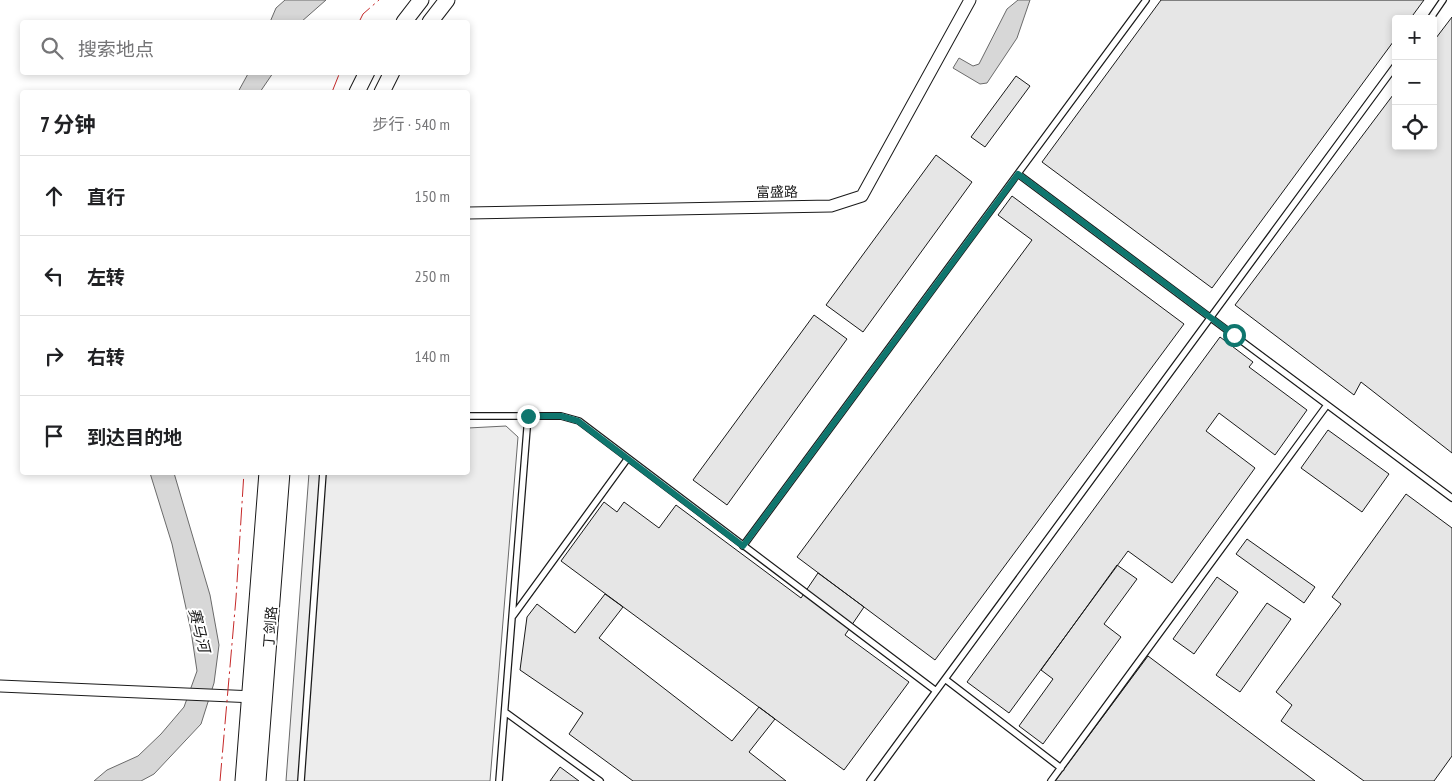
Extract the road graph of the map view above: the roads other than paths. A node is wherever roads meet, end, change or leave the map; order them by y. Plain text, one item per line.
1 (421, 0) edge
2 (447, 0) edge
3 (970, 0) edge
4 (1146, 0) edge
5 (1443, 0) edge
6 (1433, 15) edge
7 (406, 20) edge
8 (432, 20) edge
9 (1392, 70) edge
10 (365, 75) edge
11 (390, 75) edge
12 (357, 90) edge
13 (383, 90) edge
14 (1018, 174) junction
15 (470, 213) edge
16 (1210, 317) junction
17 (1327, 405) junction
18 (470, 416) edge
19 (528, 416) junction
20 (628, 458) junction
21 (267, 475) edge
22 (282, 475) edge
23 (323, 475) edge
24 (1452, 498) edge
25 (743, 546) junction
26 (512, 617) junction
27 (945, 679) junction
28 (0, 686) edge
29 (936, 691) junction
30 (257, 697) junction
31 (505, 712) junction
32 (1061, 768) junction
33 (243, 781) edge
34 (258, 781) edge
35 (301, 781) edge
36 (499, 781) edge
37 (600, 781) edge
38 (870, 781) edge
39 (1051, 781) edge

1 - 7 main road
2 - 8 main road
3 - 15 street, 富盛路
4 - 14 lane
5 - 6 lane
9 - 16 lane
10 - 12 main road
11 - 13 main road
14 - 16 lane
14 - 25 lane
16 - 17 lane
16 - 27 lane
17 - 24 lane
17 - 32 lane
18 - 19 lane
19 - 20 lane
19 - 26 lane
20 - 25 lane
20 - 26 lane
21 - 30 main road, 丁剑路
22 - 30 main road, 丁剑路
23 - 35 lane
25 - 29 lane
26 - 31 lane
27 - 29 lane
27 - 32 lane
28 - 30 street
29 - 38 lane
30 - 33 main road, 丁剑路
30 - 34 main road, 丁剑路
31 - 36 lane
31 - 37 lane
32 - 39 lane

